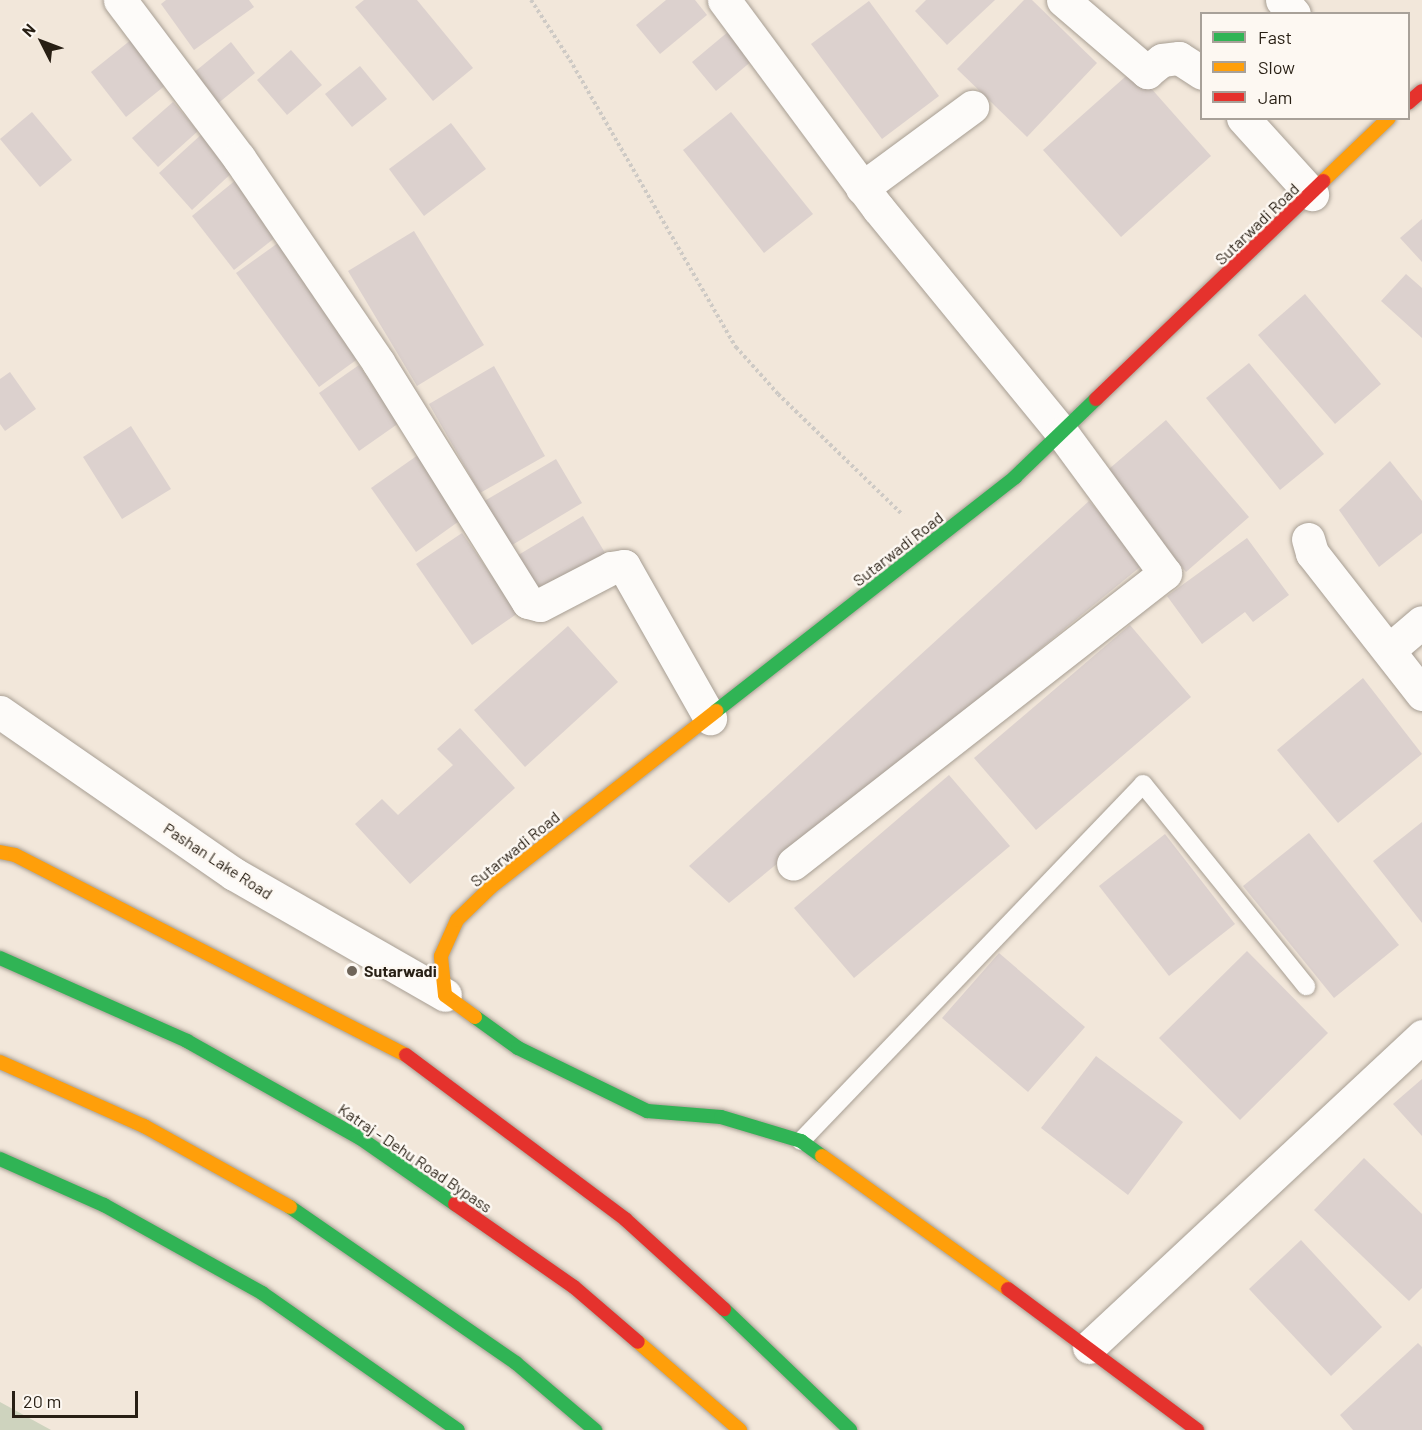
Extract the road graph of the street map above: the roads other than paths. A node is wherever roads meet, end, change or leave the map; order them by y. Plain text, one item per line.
1 (120, 0) edge
2 (724, 0) edge
3 (1063, 0) edge
4 (1282, 0) edge
5 (1292, 12) edge
6 (1200, 72) edge
7 (1422, 91) edge
8 (1410, 101) edge
9 (972, 107) dead end
10 (1245, 120) edge
11 (1388, 120) edge
12 (862, 188) junction
13 (1312, 194) junction
14 (1062, 433) junction
15 (1308, 539) dead end
16 (1422, 622) edge
17 (1389, 650) junction
18 (1422, 694) edge
19 (0, 712) edge
20 (710, 718) junction
21 (0, 852) edge
22 (793, 864) dead end
23 (0, 958) edge
24 (1306, 986) dead end
25 (445, 994) junction
26 (1422, 1036) edge
27 (0, 1062) edge
28 (801, 1141) junction
29 (0, 1159) edge
30 (1089, 1347) junction
31 (458, 1430) edge
32 (595, 1430) edge
33 (740, 1430) edge
34 (850, 1430) edge
35 (1197, 1430) edge

1 - 20 street
2 - 12 street
3 - 6 street
4 - 5 street
7 - 8 main road
9 - 12 street
10 - 13 street
11 - 13 main road, Sutarwadi Road
12 - 14 street
13 - 14 main road, Sutarwadi Road
14 - 20 main road, Sutarwadi Road
14 - 22 street
15 - 17 street
16 - 17 street
17 - 18 street
19 - 25 street, Pashan Lake Road
20 - 25 main road, Sutarwadi Road
21 - 34 main road
23 - 33 main road, Katraj - Dehu Road Bypass
24 - 28 lane
25 - 28 main road
26 - 30 street
27 - 32 main road
28 - 30 main road
29 - 31 main road
30 - 35 main road

